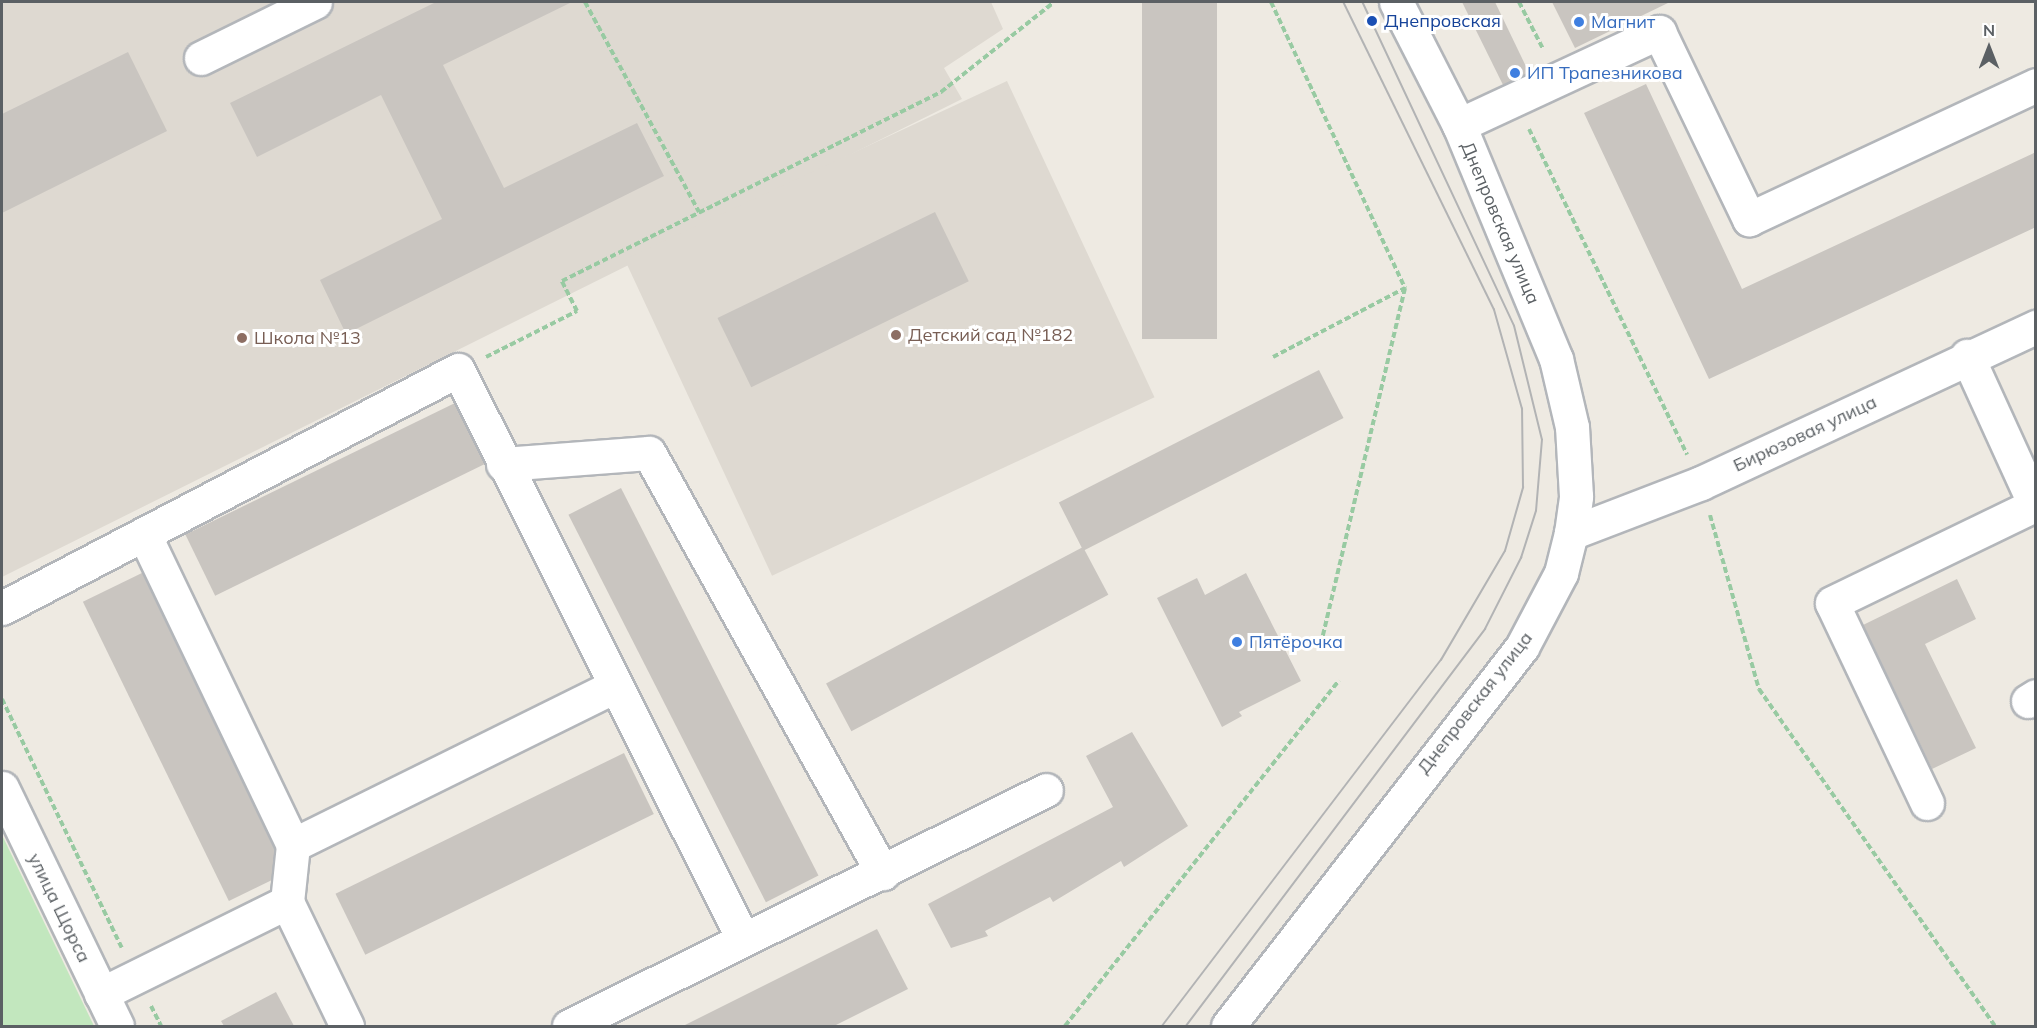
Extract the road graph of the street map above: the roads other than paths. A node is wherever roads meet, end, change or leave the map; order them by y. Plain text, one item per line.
1 (315, 2) edge
2 (1396, 2) edge
3 (201, 58) dead end
4 (2036, 85) edge
5 (1459, 125) junction
6 (2036, 327) edge
7 (1967, 356) junction
8 (503, 464) junction
9 (2035, 506) edge
10 (1571, 533) junction
11 (144, 534) junction
12 (2, 608) edge
13 (615, 686) junction
14 (2, 788) edge
15 (1046, 790) dead end
16 (1927, 803) dead end
17 (293, 845) junction
18 (883, 873) junction
19 (287, 902) junction
20 (743, 939) junction
21 (101, 994) junction
22 (117, 1026) edge
23 (347, 1026) edge
24 (569, 1026) edge
25 (1228, 1026) edge

1 - 3 street
2 - 5 street, Днепровская улица
4 - 5 street
5 - 10 street, Днепровская улица
6 - 7 street, Бирюзовая улица
7 - 9 street
7 - 10 street, Бирюзовая улица
8 - 11 street
8 - 13 street
8 - 18 street
9 - 16 street
10 - 25 street, Днепровская улица
11 - 12 street
11 - 17 street
13 - 17 street
13 - 20 street
14 - 21 street, улица Щорса
15 - 18 street
17 - 19 street
18 - 20 street
19 - 21 street
19 - 23 street
20 - 24 street
21 - 22 street, улица Щорса

